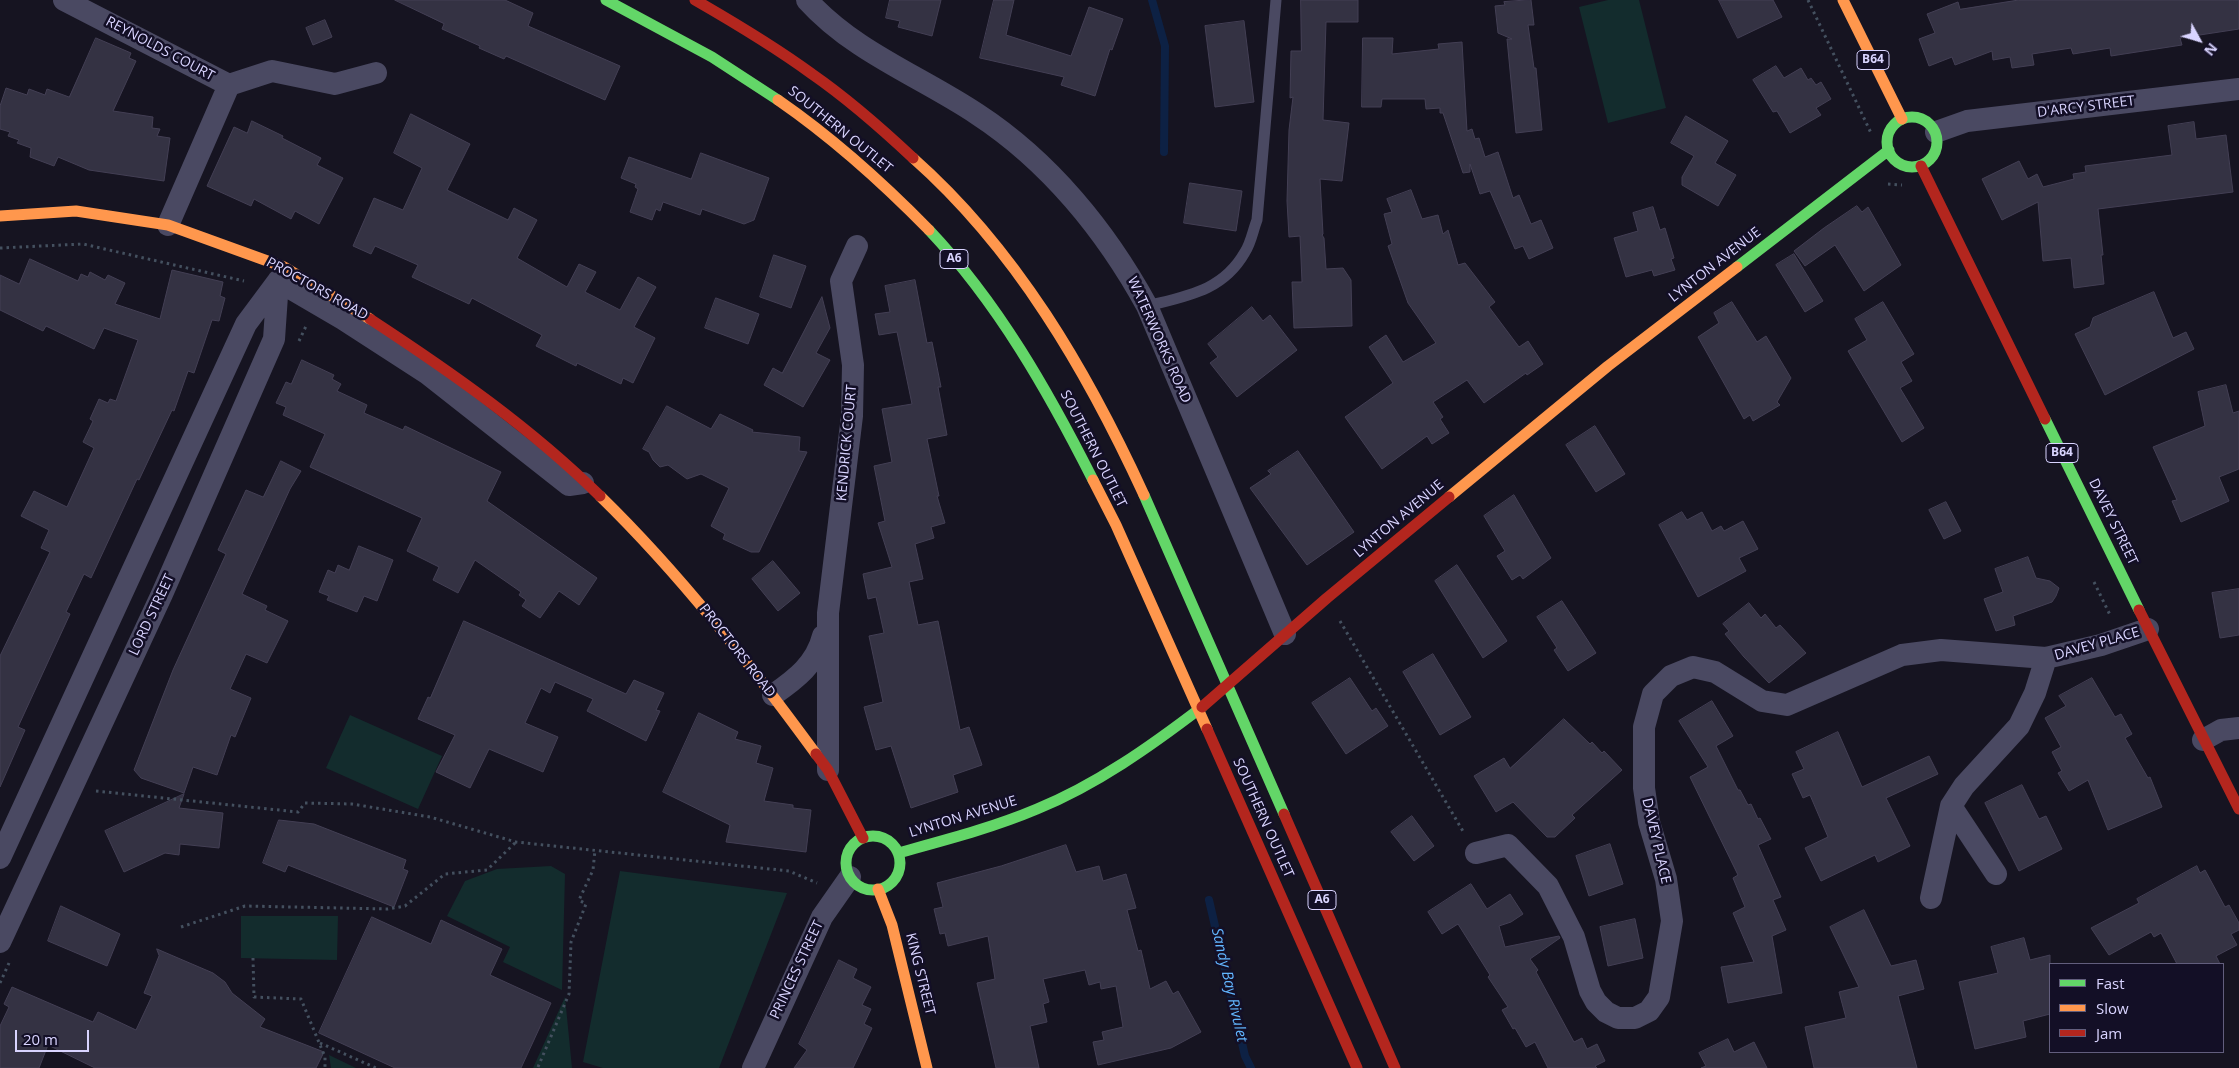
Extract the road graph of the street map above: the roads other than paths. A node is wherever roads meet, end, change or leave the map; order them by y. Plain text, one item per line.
1 (64, 0) edge
2 (606, 0) edge
3 (695, 0) edge
4 (807, 0) edge
5 (1276, 0) edge
6 (1843, 0) edge
7 (376, 74) dead end
8 (229, 86) junction
9 (2239, 89) edge
10 (1902, 119) junction
11 (1936, 132) junction
12 (1888, 150) junction
13 (1921, 166) junction
14 (0, 216) edge
15 (168, 225) junction
16 (857, 246) dead end
17 (277, 280) junction
18 (1147, 306) junction
19 (587, 483) joint
20 (129, 579) junction
21 (162, 594) junction
22 (828, 613) junction
23 (2148, 628) junction
24 (1285, 634) junction
25 (2046, 658) junction
26 (773, 695) junction
27 (2239, 728) edge
28 (2203, 740) junction
29 (828, 770) junction
30 (1952, 806) junction
31 (2239, 810) edge
32 (863, 838) junction
33 (898, 852) junction
34 (1476, 853) road end
35 (0, 858) edge
36 (1996, 874) dead end
37 (850, 878) junction
38 (878, 889) junction
39 (1931, 898) dead end
40 (0, 942) edge
41 (752, 1068) edge
42 (927, 1068) edge
43 (1356, 1068) edge
44 (1396, 1068) edge

1 - 8 street, REYNOLDS COURT
2 - 43 main road, SOUTHERN OUTLET / A6
3 - 44 main road, SOUTHERN OUTLET / A6
4 - 18 street, WATERWORKS ROAD
5 - 18 lane
6 - 10 main road, B64
7 - 8 street, REYNOLDS COURT
8 - 15 street, REYNOLDS COURT
9 - 11 street, D'ARCY STREET
10 - 11 main road
10 - 12 main road
11 - 13 main road
12 - 13 main road
12 - 24 main road, LYNTON AVENUE
13 - 23 main road, DAVEY STREET / B64
14 - 15 main road, PROCTORS ROAD
15 - 17 main road, PROCTORS ROAD
16 - 22 street, KENDRICK COURT
17 - 19 street, PROCTORS ROAD
17 - 20 street
17 - 21 street, LORD STREET
18 - 24 street, WATERWORKS ROAD
19 - 26 main road, PROCTORS ROAD
20 - 21 street
20 - 35 street
21 - 40 street, LORD STREET
22 - 26 street, KENDRICK COURT
22 - 29 street, KENDRICK COURT
23 - 25 street, DAVEY PLACE
23 - 28 main road, DAVEY STREET / B64
24 - 33 main road, LYNTON AVENUE
25 - 30 street, DAVEY PLACE
25 - 34 street, DAVEY PLACE
26 - 29 main road, PROCTORS ROAD
27 - 28 street
28 - 31 main road, DAVEY STREET / B64
29 - 32 main road, PROCTORS ROAD
30 - 36 street
30 - 39 street, DAVEY PLACE
32 - 33 main road
32 - 37 main road
33 - 38 main road
37 - 38 main road
37 - 41 street, PRINCES STREET
38 - 42 main road, KING STREET

